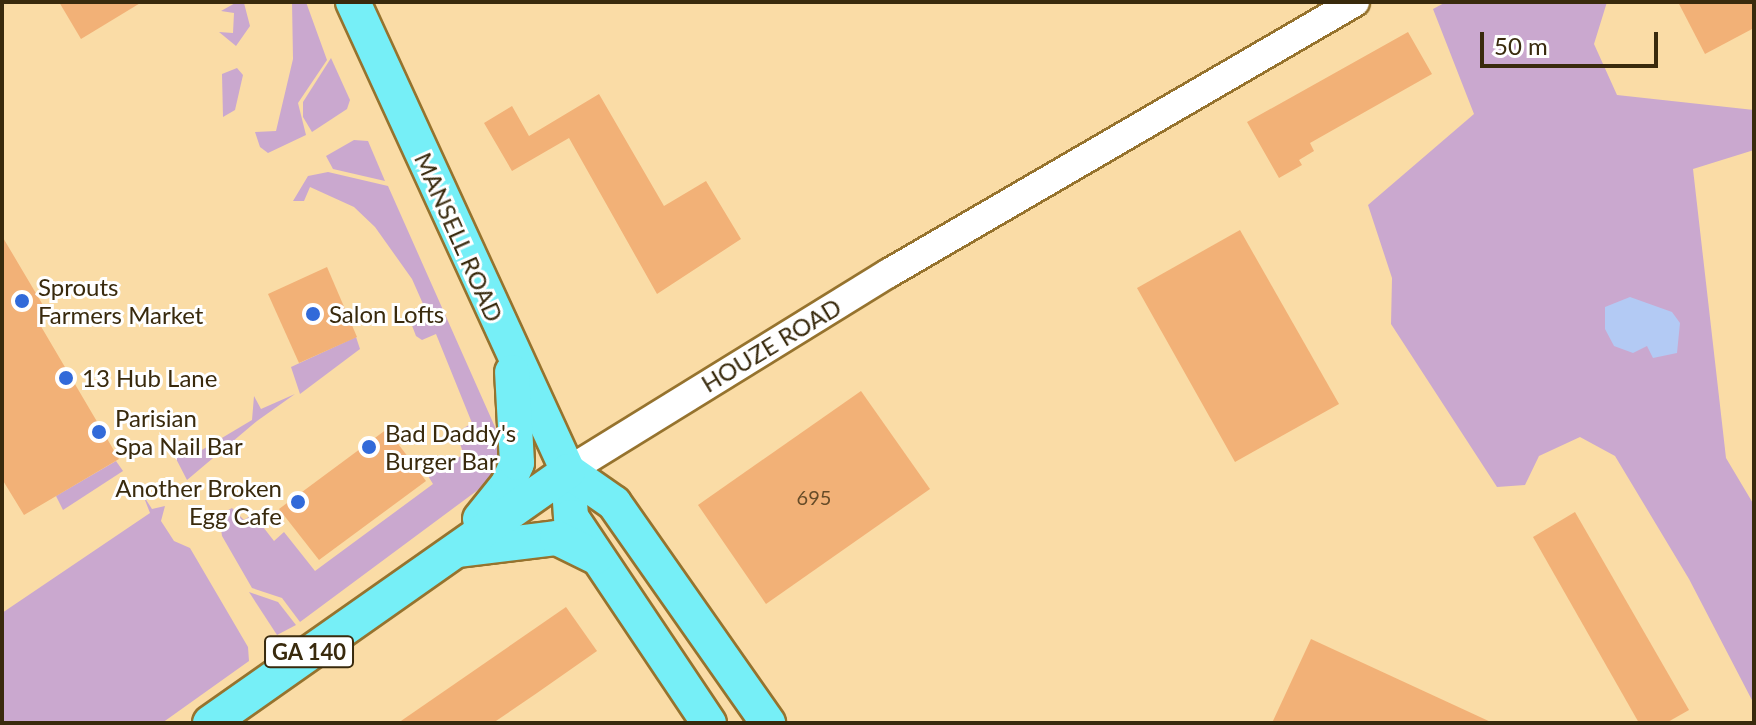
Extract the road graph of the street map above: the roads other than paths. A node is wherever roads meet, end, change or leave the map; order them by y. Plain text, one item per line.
1 (353, 2) edge
2 (1355, 2) edge
3 (511, 355) junction
4 (568, 471) junction
5 (454, 550) junction
6 (597, 557) junction
7 (210, 723) edge
8 (709, 723) edge
9 (768, 723) edge

1 - 3 main road, MANSELL ROAD
2 - 4 street, HOUZE ROAD
3 - 4 main road, MANSELL ROAD
3 - 5 main road
4 - 5 main road, HOUZE ROAD / GA 140
4 - 6 main road, MANSELL ROAD
4 - 9 main road, MANSELL ROAD
5 - 6 main road
5 - 7 main road, HOUZE ROAD / GA 140
6 - 8 main road, MANSELL ROAD

